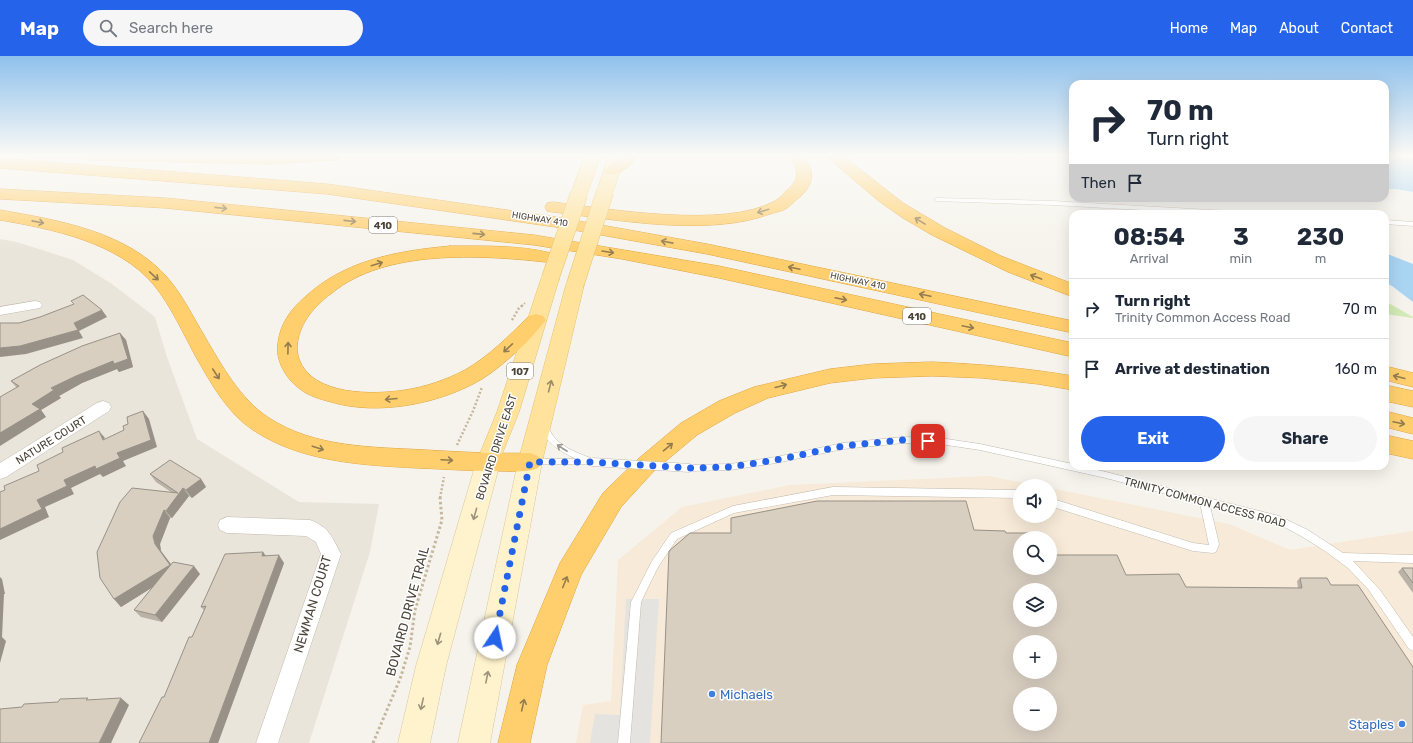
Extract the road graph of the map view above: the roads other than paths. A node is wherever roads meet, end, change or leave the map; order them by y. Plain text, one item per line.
1 (303, 187) edge
2 (581, 187) edge
3 (607, 187) edge
4 (800, 187) edge
5 (873, 187) edge
6 (0, 194) edge
7 (395, 198) junction
8 (937, 200) dead end
9 (1176, 210) edge
10 (0, 215) edge
11 (1389, 222) edge
12 (1413, 224) edge
13 (762, 282) junction
14 (1069, 290) edge
15 (34, 305) dead end
16 (0, 311) edge
17 (536, 320) junction
18 (1069, 326) edge
19 (1069, 349) edge
20 (1389, 374) edge
21 (1413, 380) edge
22 (1069, 382) edge
23 (1389, 394) edge
24 (1413, 399) edge
25 (102, 407) dead end
26 (1389, 421) edge
27 (540, 423) junction
28 (1413, 426) edge
29 (1389, 445) edge
30 (1413, 450) edge
31 (530, 462) junction
32 (592, 462) junction
33 (488, 463) junction
34 (1069, 467) edge
35 (1084, 470) edge
36 (0, 472) edge
37 (1013, 494) edge
38 (1204, 500) junction
39 (1057, 504) edge
40 (227, 525) dead end
41 (1342, 558) junction
42 (1413, 559) edge
43 (1413, 646) edge
44 (267, 743) edge
45 (414, 743) edge
46 (474, 743) edge
47 (514, 743) edge
48 (624, 743) edge

1 - 7 highway, HIGHWAY 410 / 410
2 - 17 main road, BOVAIRD DRIVE EAST / 107, bridge
27 -> 3 main road, bridge
4 -> 7 highway
14 -> 5 highway
6 -> 13 highway, HIGHWAY 410 / 410
18 -> 7 highway, HIGHWAY 410 / 410
8 - 9 lane
10 -> 33 highway
11 - 12 lane
17 -> 13 highway
13 -> 19 highway, HIGHWAY 410 / 410
15 - 16 street
17 - 33 main road, BOVAIRD DRIVE EAST / 107
21 -> 20 highway
47 -> 22 highway
23 - 24 highway
25 - 36 street, NATURE COURT
26 -> 28 highway
27 - 31 main road
32 -> 27 lane, TRINITY COMMON ACCESS ROAD
29 - 30 highway
31 - 32 lane, TRINITY COMMON ACCESS ROAD
31 - 33 highway
46 -> 31 main road
32 - 34 lane, TRINITY COMMON ACCESS ROAD, bridge
33 -> 45 main road, BOVAIRD DRIVE EAST
35 - 38 lane, TRINITY COMMON ACCESS ROAD, bridge
37 - 48 lane
38 - 39 lane
38 - 41 lane, TRINITY COMMON ACCESS ROAD
40 - 44 street, NEWMAN COURT
41 - 42 lane
41 - 43 lane, TRINITY COMMON ACCESS ROAD

